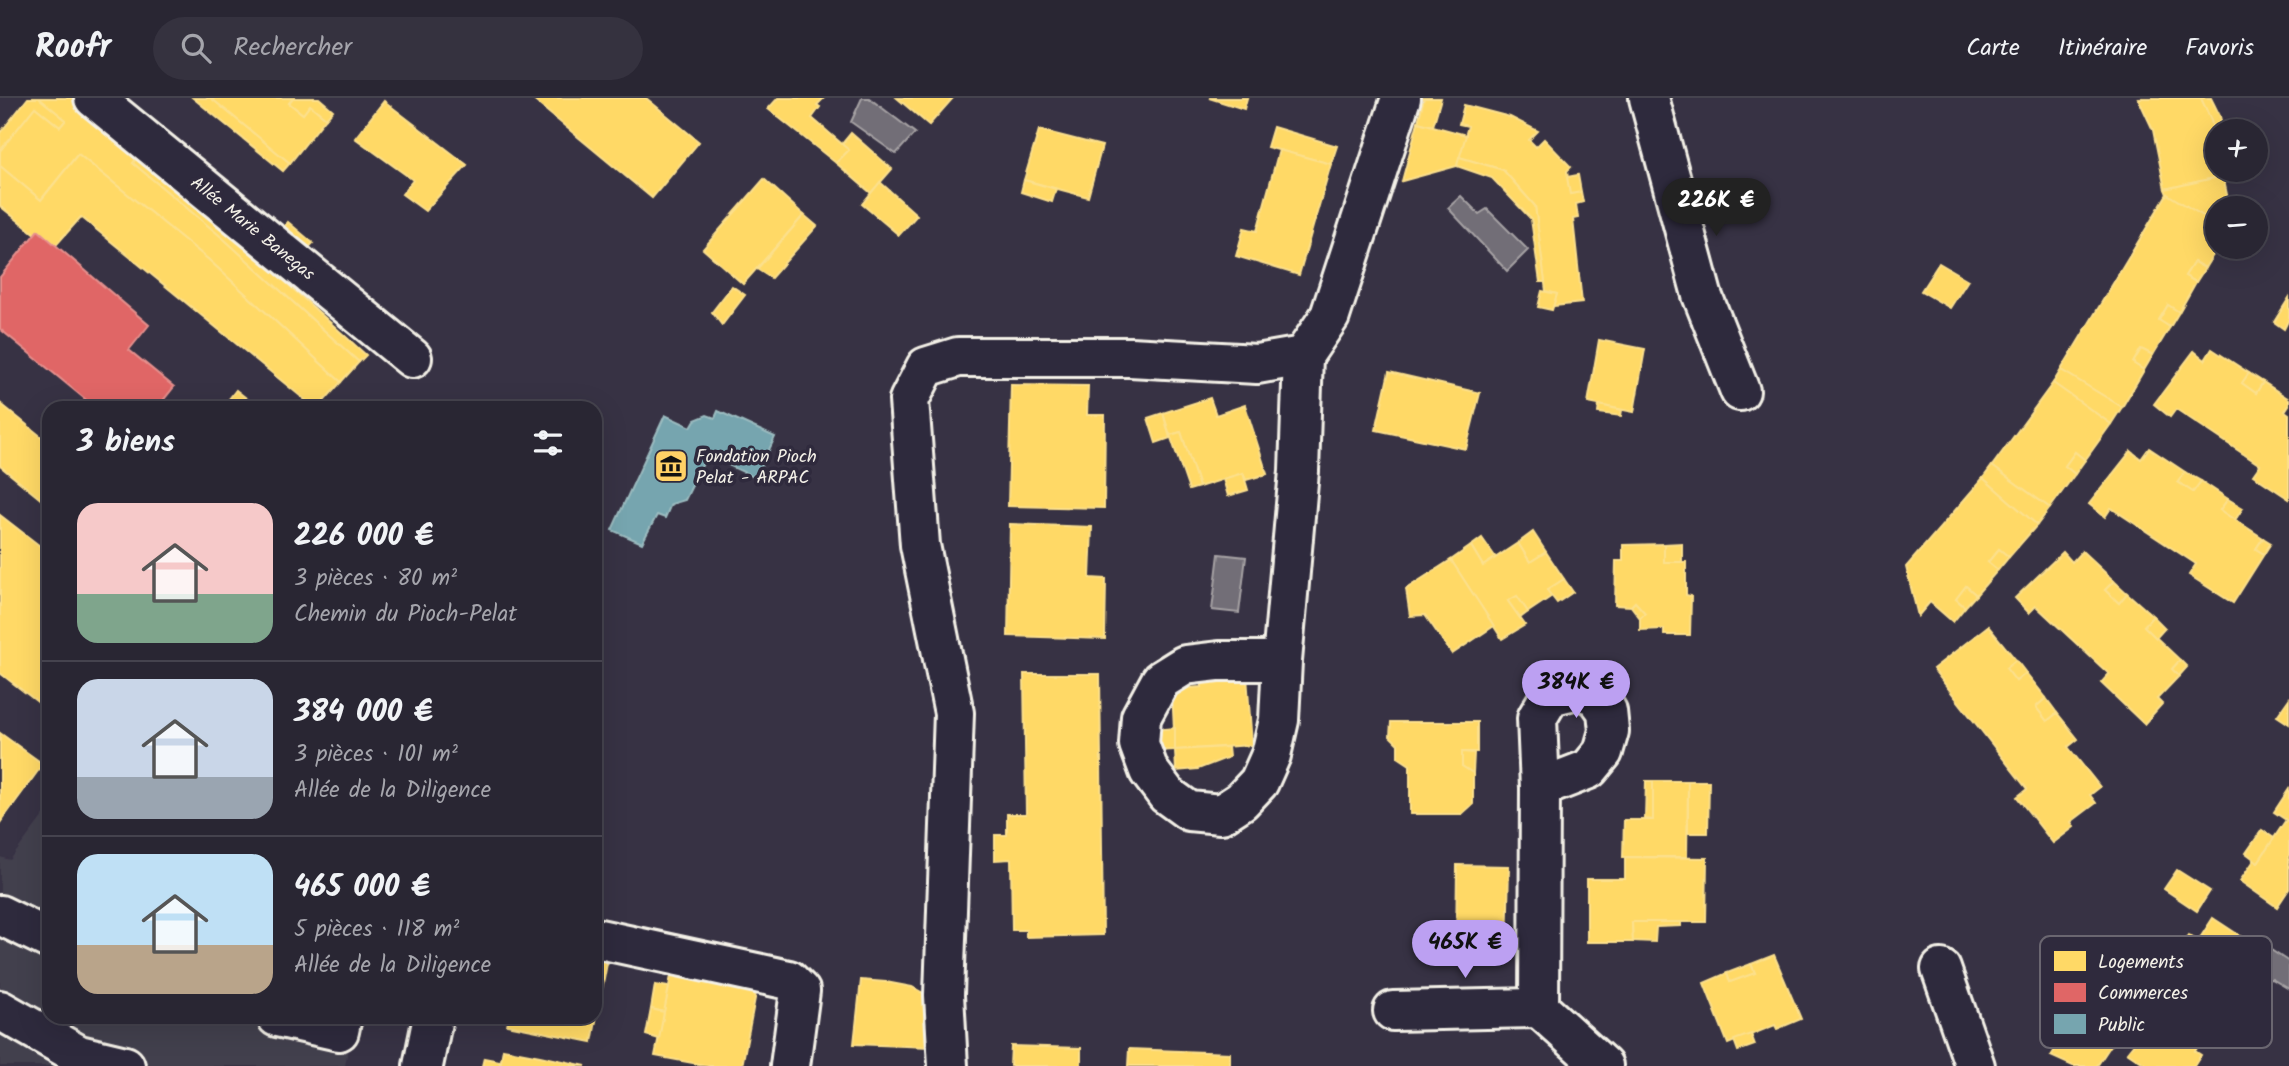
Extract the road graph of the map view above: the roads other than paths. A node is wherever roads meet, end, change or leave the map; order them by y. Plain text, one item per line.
1 (94, 98) edge
2 (1401, 98) edge
3 (1649, 98) edge
4 (1303, 356) junction
5 (412, 358) dead end
6 (1740, 391) dead end
7 (1282, 661) junction
8 (1540, 788) dead end
9 (0, 915) edge
10 (42, 936) edge
11 (602, 940) edge
12 (1941, 969) dead end
13 (1539, 1008) junction
14 (0, 1010) edge
15 (1393, 1011) dead end
16 (308, 1024) edge
17 (340, 1024) edge
18 (432, 1024) edge
19 (125, 1066) edge
20 (423, 1066) edge
21 (790, 1066) edge
22 (948, 1066) edge
23 (1604, 1066) edge
24 (1975, 1066) edge

1 - 5 street, Allée Marie Banegas
2 - 4 street
3 - 6 street
4 - 7 street
4 - 22 street
7 - 7 street
8 - 13 street
9 - 10 street
11 - 21 street
12 - 24 street
13 - 15 street
13 - 23 street
14 - 19 street
16 - 17 street
18 - 20 street

